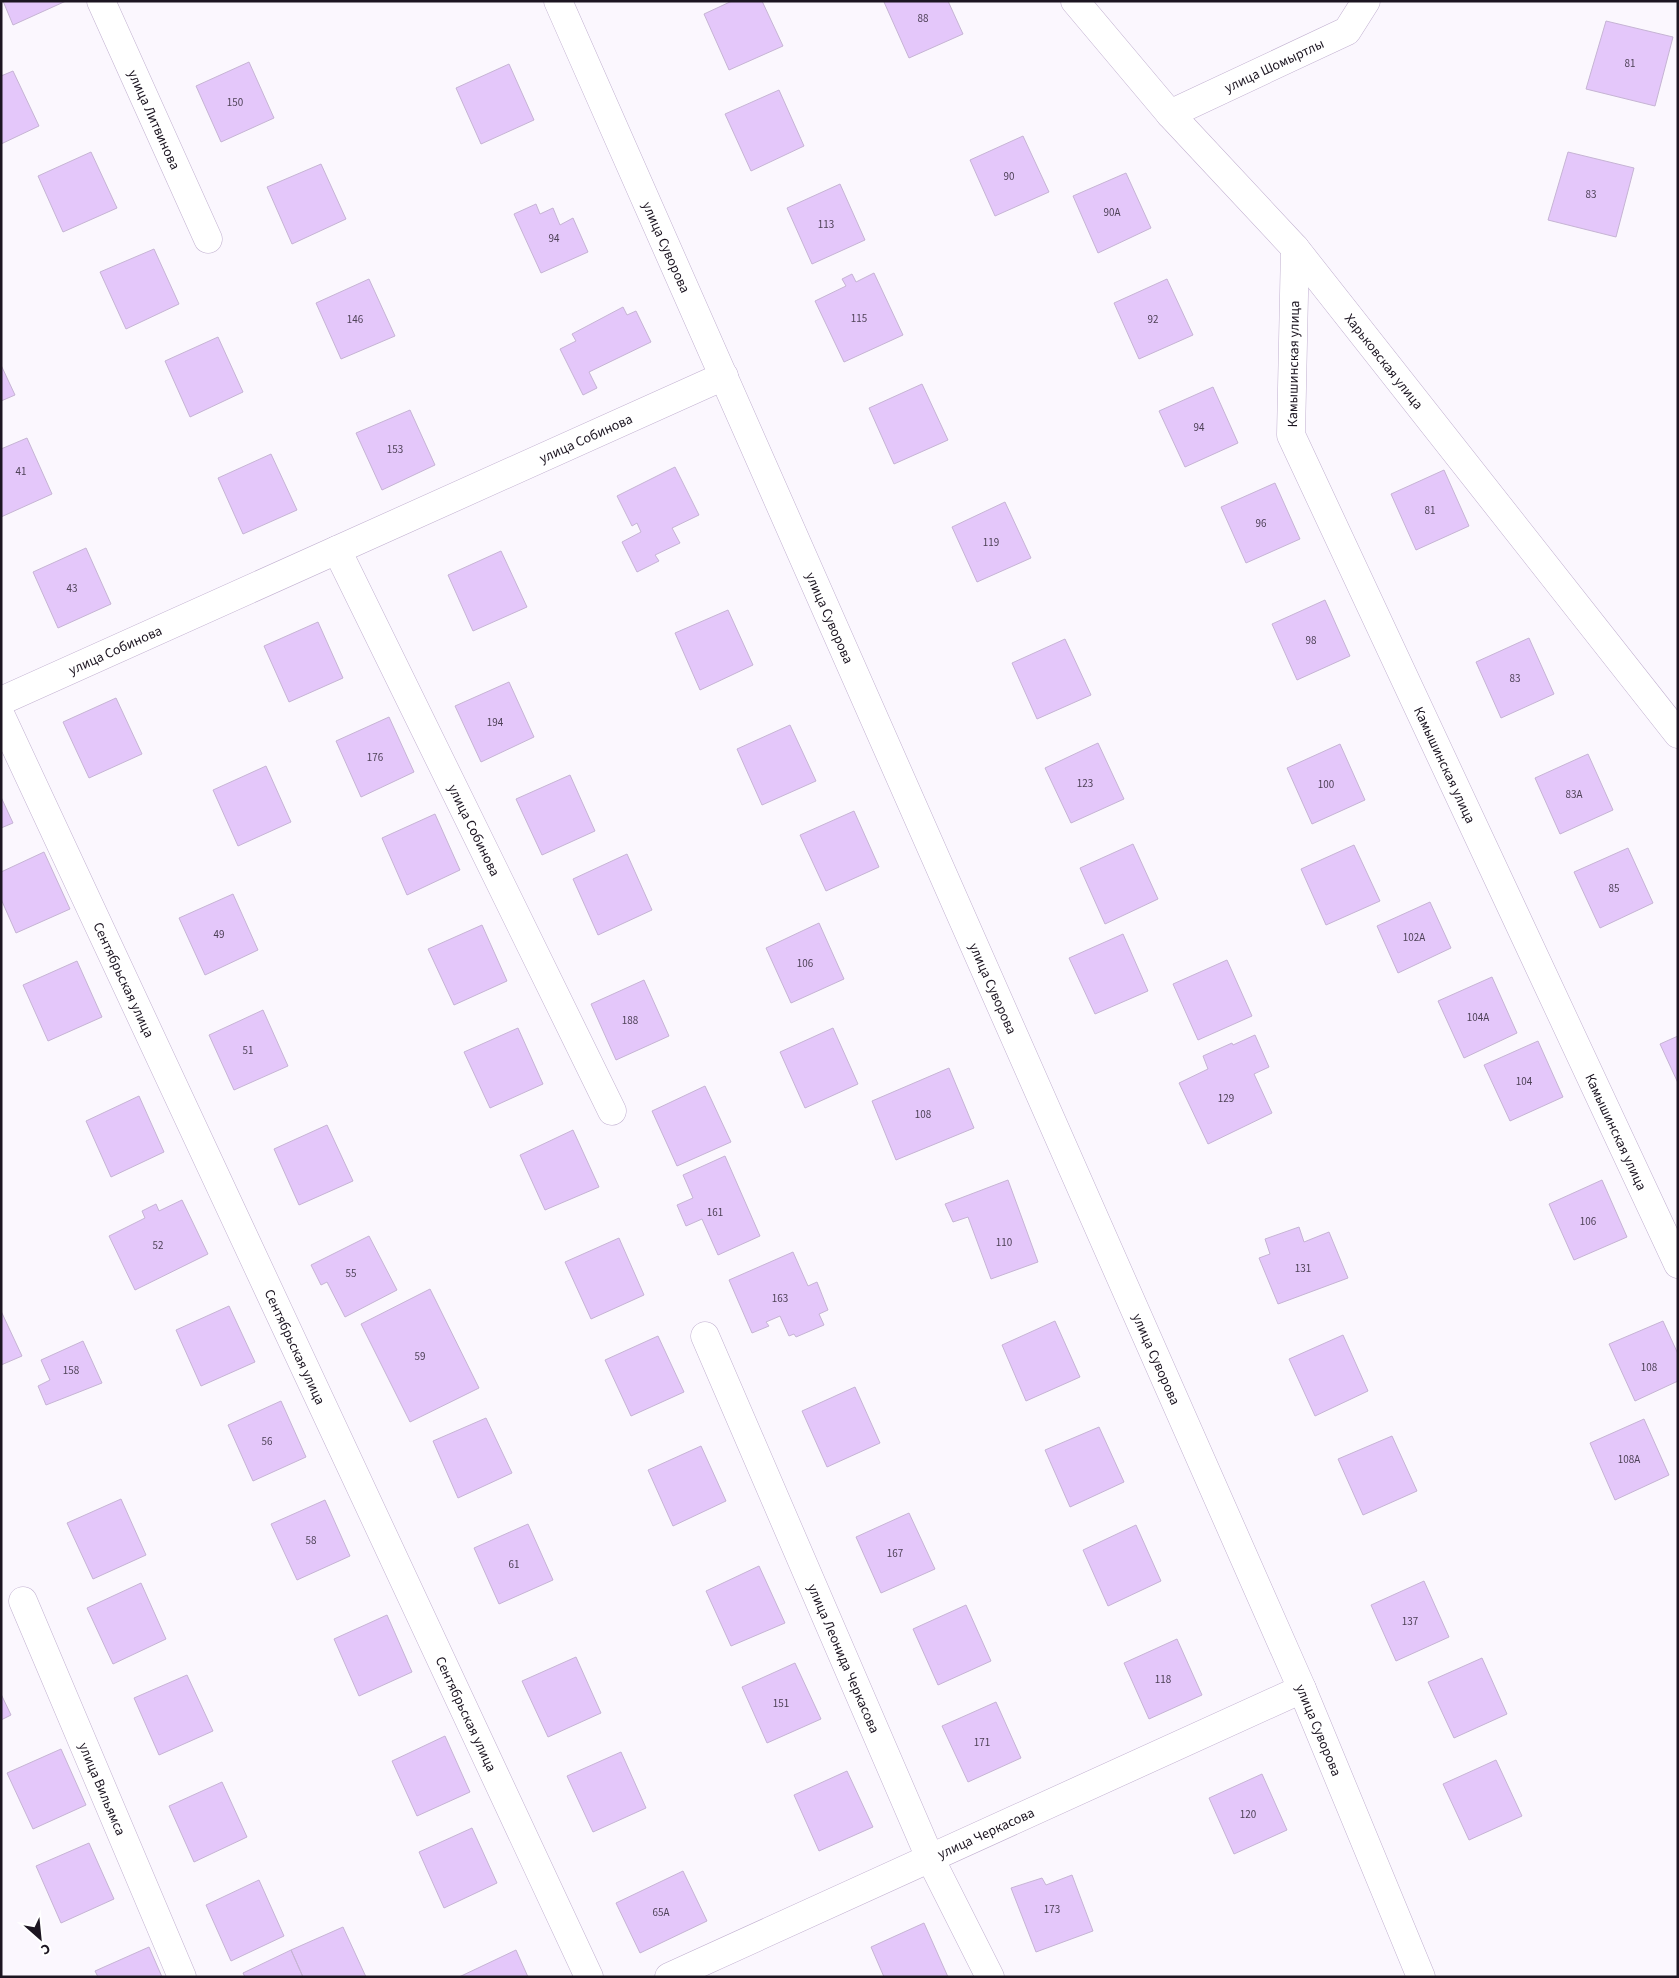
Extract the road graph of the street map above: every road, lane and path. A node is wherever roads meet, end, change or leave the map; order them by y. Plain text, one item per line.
1 (101, 1) edge
2 (558, 1) edge
3 (1075, 1) edge
4 (1366, 1) edge
5 (1170, 114) junction
6 (208, 239) dead end
7 (1295, 248) junction
8 (724, 376) junction
9 (337, 550) junction
10 (1, 700) edge
11 (1, 716) edge
12 (1678, 734) edge
13 (612, 1111) dead end
14 (1678, 1264) edge
15 (705, 1336) dead end
16 (23, 1601) dead end
17 (1302, 1689) junction
18 (930, 1858) junction
19 (182, 1977) edge
20 (589, 1977) edge
21 (669, 1977) edge
22 (990, 1977) edge
23 (1422, 1977) edge

1 - 6 street, улица Литвинова
2 - 8 street, улица Суворова
3 - 5 street, Харьковская улица
4 - 5 street, улица Шомыртлы
5 - 7 street, Харьковская улица
7 - 12 street, Харьковская улица
7 - 14 street, Камышинская улица
8 - 9 street, улица Собинова
8 - 17 street, улица Суворова
9 - 10 street, улица Собинова
9 - 13 street, улица Собинова
11 - 20 street, Сентябрьская улица
15 - 18 street, улица Леонида Черкасова
16 - 19 street, улица Вильямса
17 - 18 street, улица Черкасова
17 - 23 street, улица Суворова
18 - 21 street, улица Черкасова
18 - 22 street, улица Леонида Черкасова

